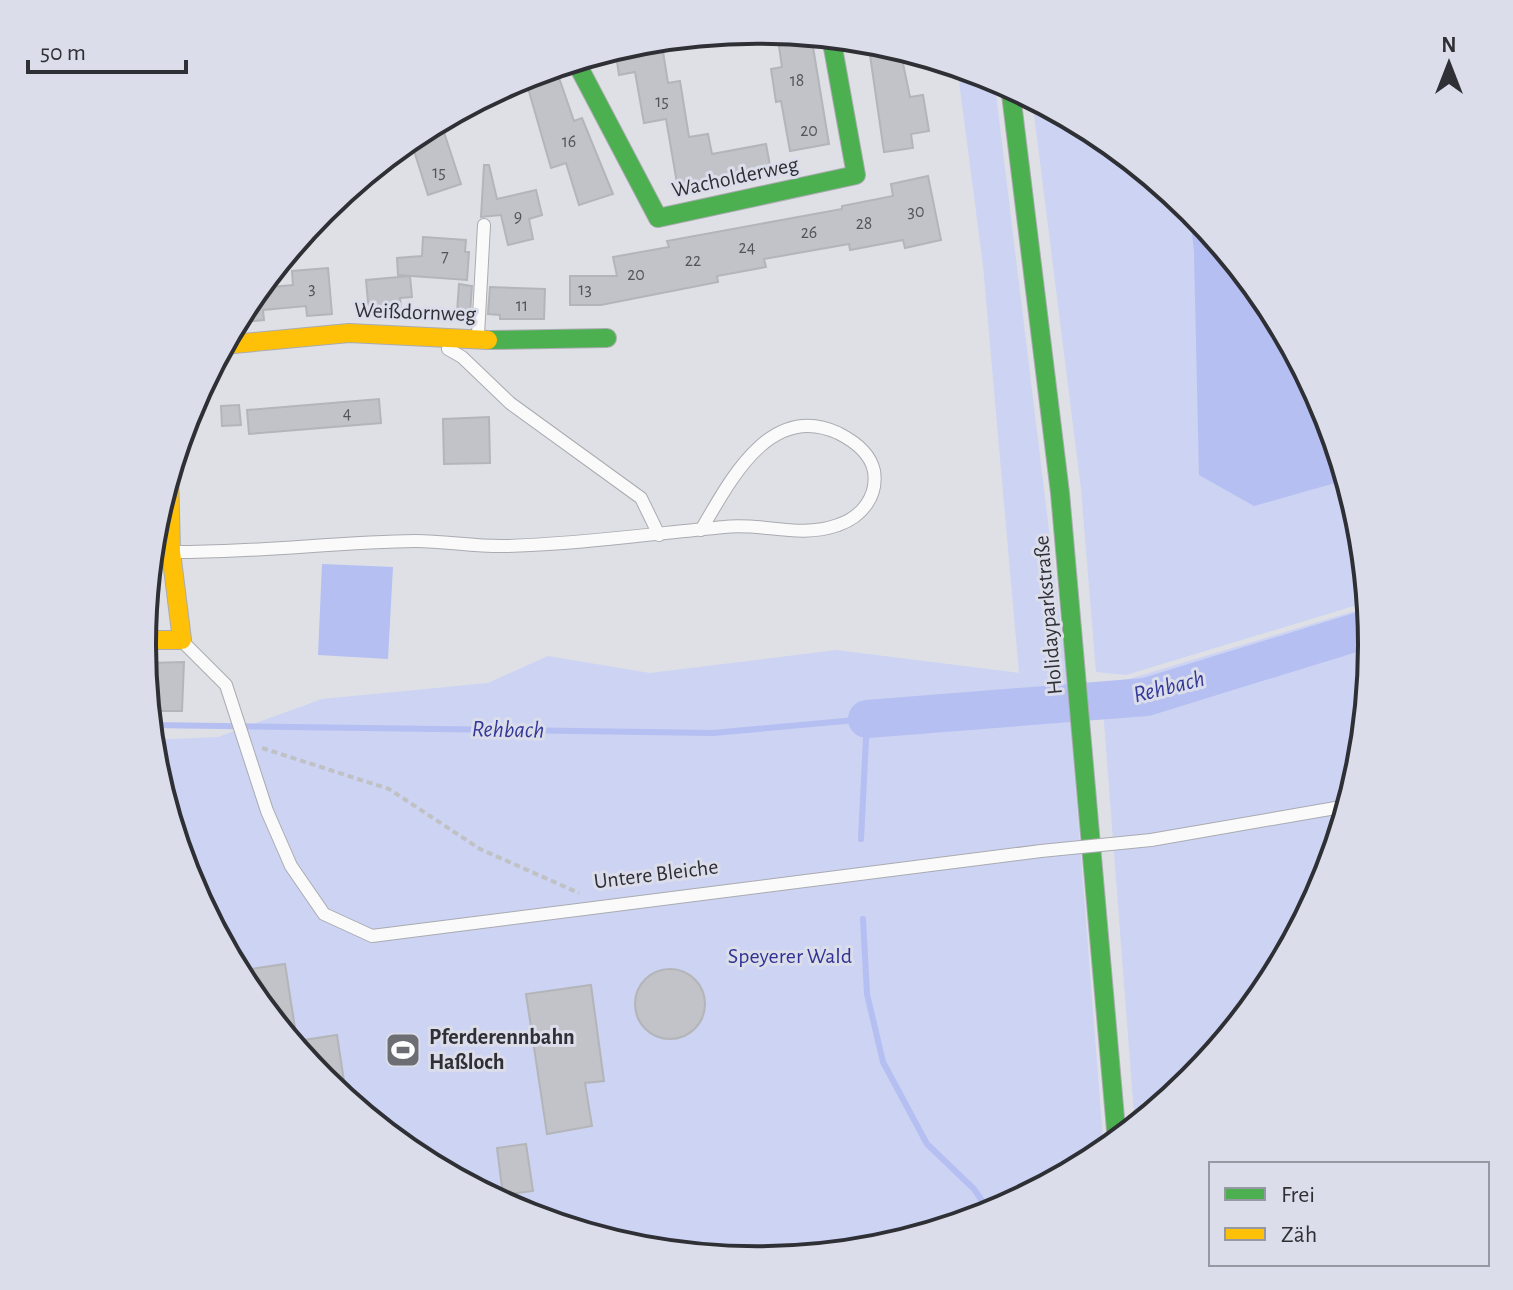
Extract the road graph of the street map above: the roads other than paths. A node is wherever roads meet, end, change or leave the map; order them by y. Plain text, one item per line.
1 (833, 49) edge
2 (581, 70) edge
3 (1012, 102) edge
4 (484, 225) dead end
5 (420, 334) junction
6 (478, 338) junction
7 (607, 338) dead end
8 (236, 344) edge
9 (170, 515) edge
10 (701, 530) junction
11 (659, 535) junction
12 (171, 552) junction
13 (156, 640) edge
14 (182, 640) junction
15 (1335, 808) edge
16 (1116, 1126) edge

1 - 2 street, Wacholderweg
3 - 16 street, Holidayparkstraße
4 - 6 lane
5 - 6 street, Weißdornweg
5 - 8 street, Weißdornweg
5 - 11 lane
6 - 7 street, Weißdornweg
9 - 12 street
10 - 10 lane
10 - 11 lane
11 - 12 lane
12 - 14 street
13 - 14 street
14 - 15 lane, Untere Bleiche, bridge

